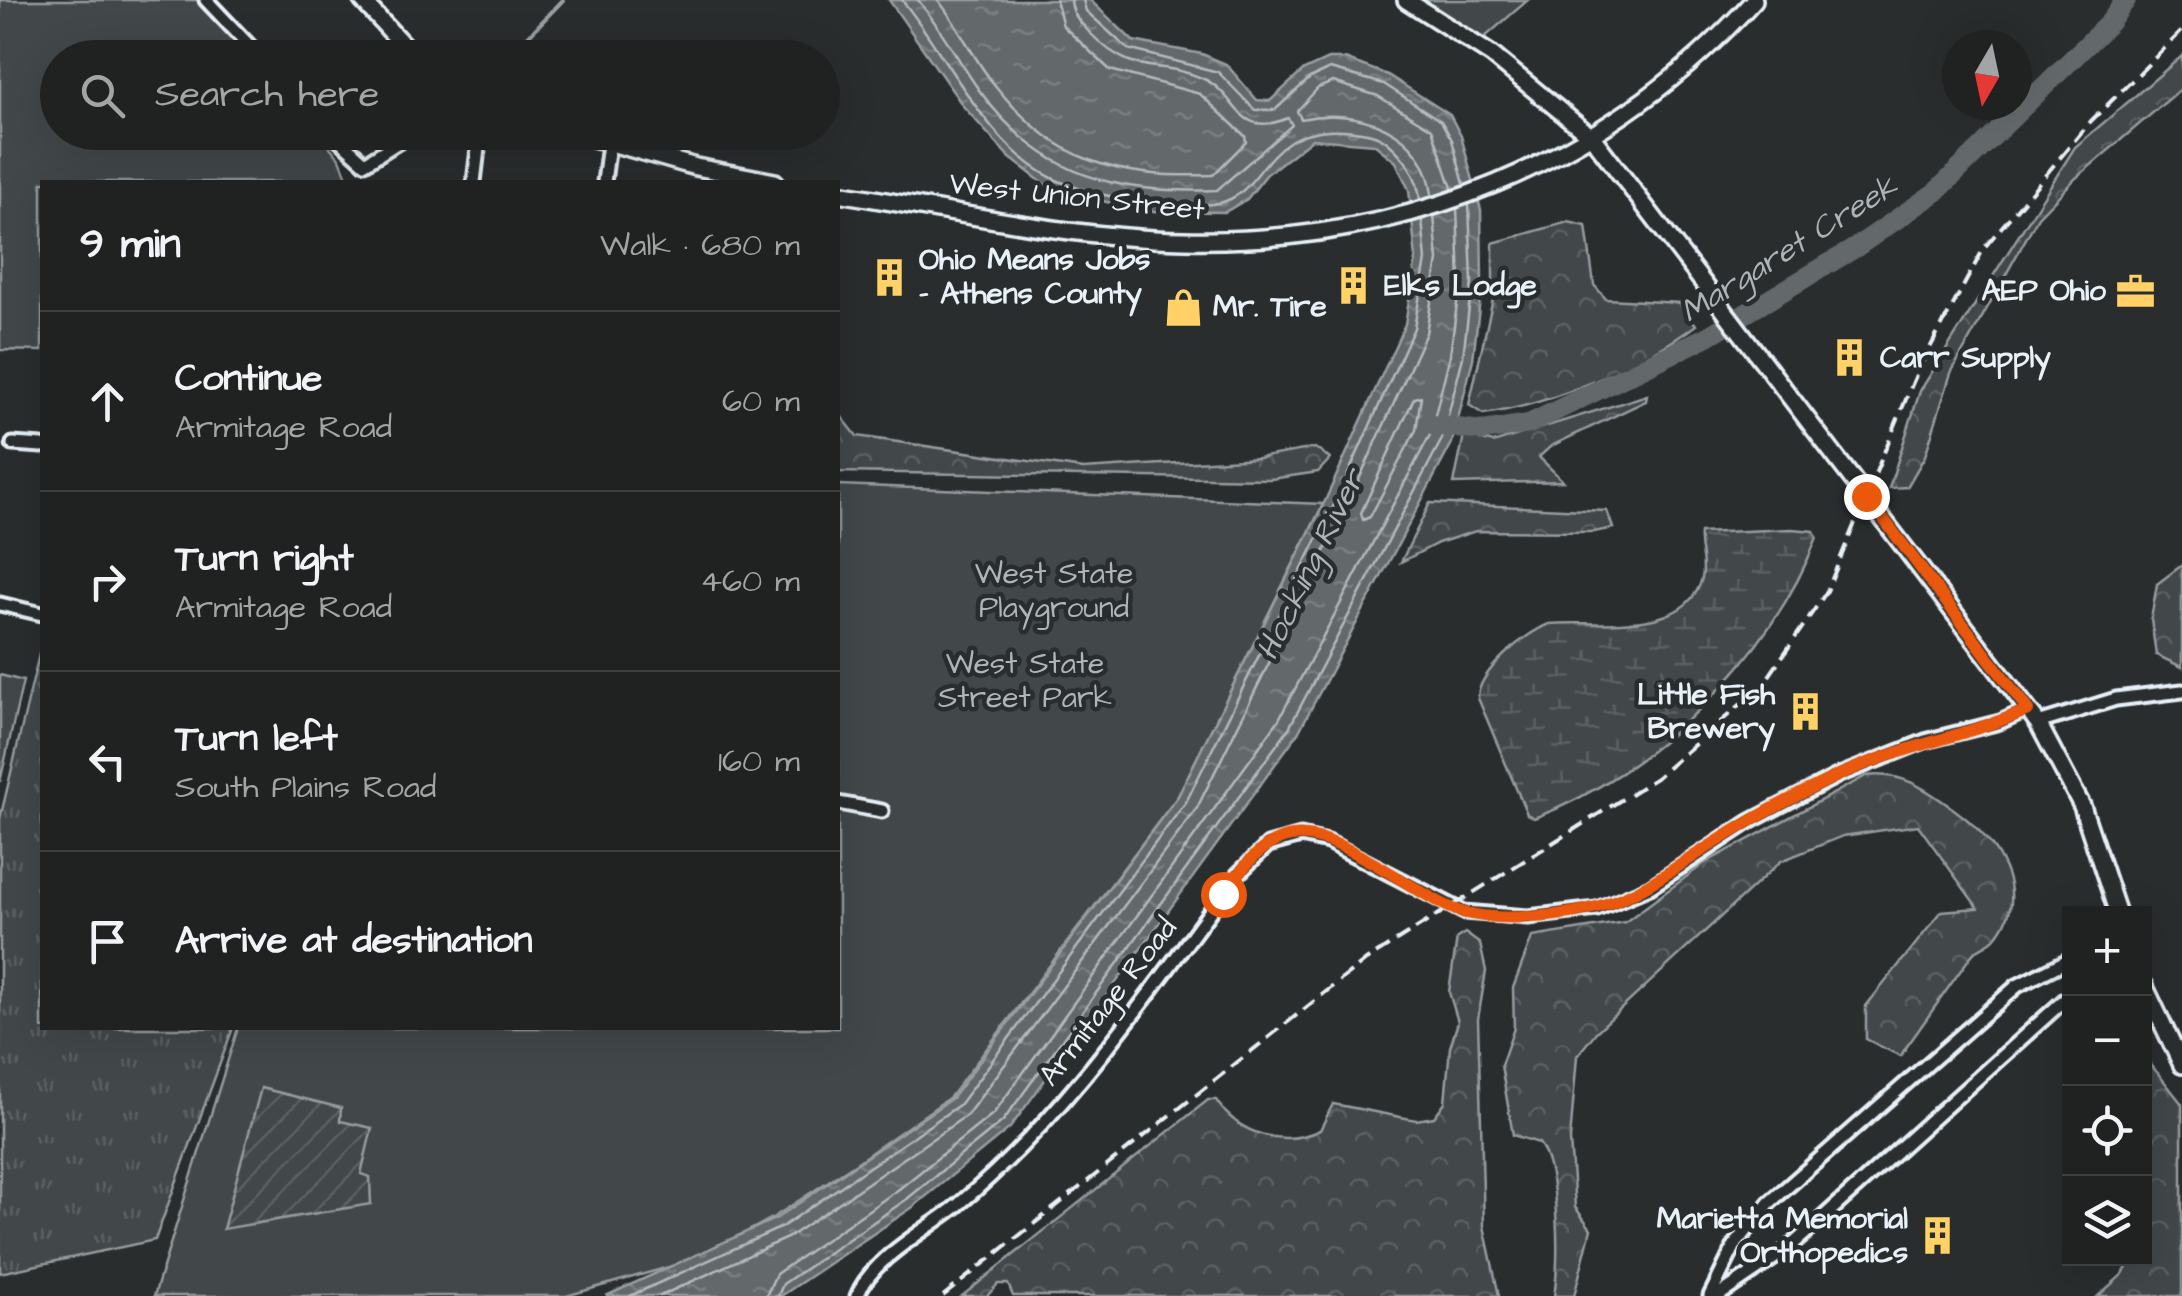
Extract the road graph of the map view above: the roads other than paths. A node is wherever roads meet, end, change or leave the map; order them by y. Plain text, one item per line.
1 (206, 0) edge
2 (362, 0) edge
3 (1406, 0) edge
4 (1754, 0) edge
5 (244, 40) edge
6 (399, 40) edge
7 (1594, 138) junction
8 (348, 150) edge
9 (388, 150) edge
10 (478, 150) edge
11 (608, 150) edge
12 (635, 150) edge
13 (474, 180) edge
14 (604, 180) edge
15 (765, 180) edge
16 (840, 193) edge
17 (13, 444) dead end
18 (40, 446) edge
19 (0, 604) edge
20 (40, 614) edge
21 (2182, 690) edge
22 (2033, 716) junction
23 (840, 803) edge
24 (882, 812) dead end
25 (2115, 906) edge
26 (2062, 963) edge
27 (2149, 996) edge
28 (2062, 1003) edge
29 (2182, 1065) edge
30 (857, 1296) edge
31 (1710, 1296) edge
32 (1718, 1296) edge

1 - 5 street
2 - 6 main road
3 - 7 main road
4 - 7 main road, West Union Street
7 - 16 main road, West Union Street
7 - 22 main road
8 - 9 street
10 - 13 street
11 - 14 street
12 - 15 main road
17 - 18 street
19 - 20 street
21 - 22 street, Armitage Road
22 - 25 main road
22 - 30 street, Armitage Road
23 - 24 street
26 - 31 street
27 - 29 main road
28 - 32 street

